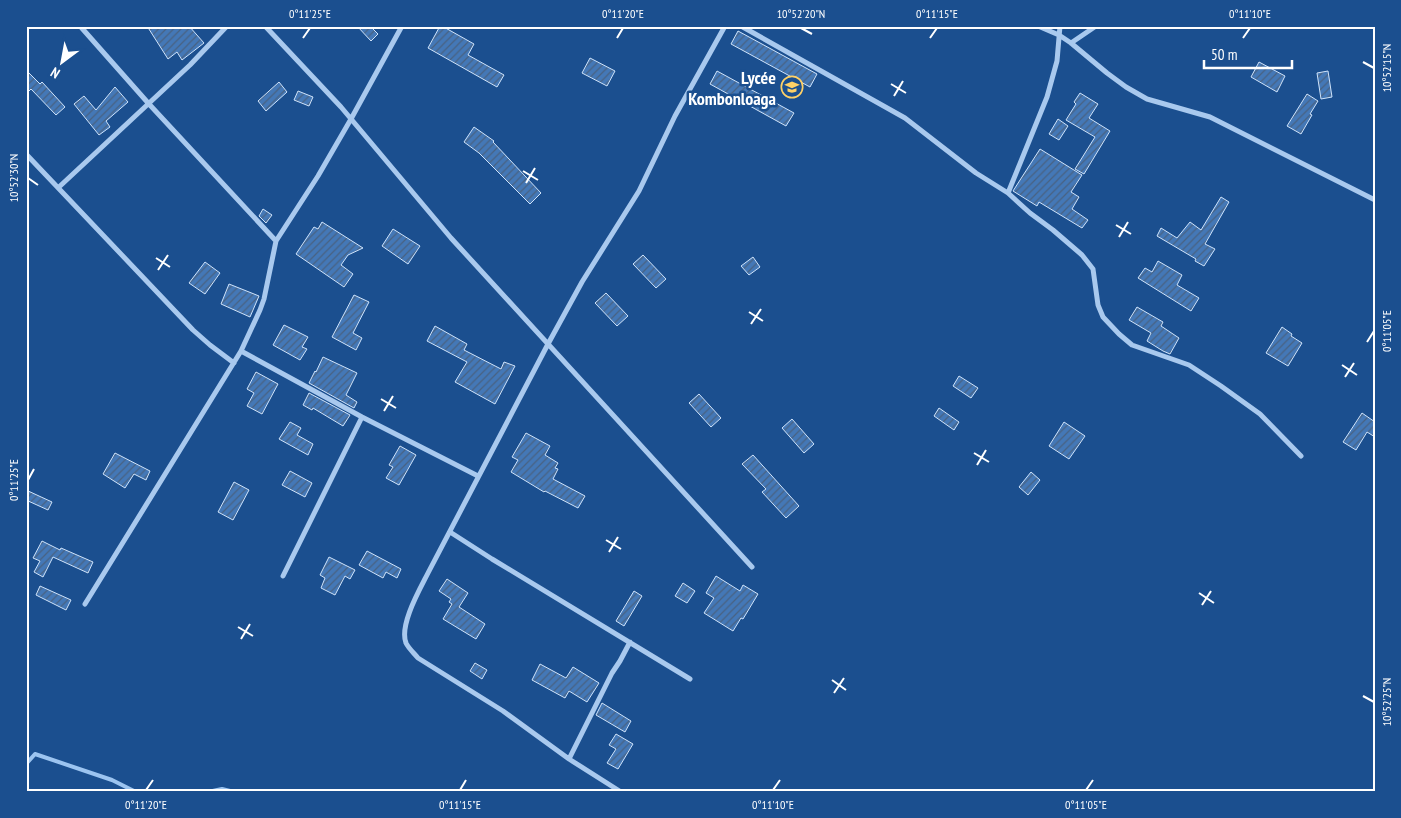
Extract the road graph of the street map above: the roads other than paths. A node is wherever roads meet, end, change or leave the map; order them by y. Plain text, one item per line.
1 (80, 26) edge
2 (226, 26) edge
3 (265, 26) edge
4 (402, 26) edge
5 (725, 26) edge
6 (741, 26) edge
7 (1038, 26) edge
8 (1060, 26) edge
9 (1096, 26) edge
10 (1059, 35) junction
11 (1071, 43) junction
12 (149, 104) junction
13 (351, 119) junction
14 (26, 154) edge
15 (59, 187) junction
16 (1008, 193) junction
17 (1375, 200) edge
18 (276, 241) junction
19 (548, 344) junction
20 (241, 351) junction
21 (234, 363) junction
22 (362, 417) junction
23 (1301, 456) dead end
24 (478, 476) junction
25 (450, 532) junction
26 (752, 567) dead end
27 (283, 576) dead end
28 (85, 604) dead end
29 (630, 642) junction
30 (690, 679) dead end
31 (569, 759) junction
32 (621, 792) edge

1 - 12 street
2 - 12 street
3 - 13 street
4 - 13 street
5 - 19 street
6 - 16 street
7 - 10 street
8 - 10 street
9 - 11 street
10 - 11 street
10 - 16 street
11 - 17 street
12 - 15 street
12 - 18 street
13 - 18 street
13 - 19 street
14 - 15 street
15 - 21 street
16 - 23 street
18 - 20 street
19 - 24 street
19 - 26 street
20 - 21 street
20 - 22 street
21 - 28 street
22 - 24 street
22 - 27 street
24 - 25 street
25 - 29 street
25 - 31 street
29 - 30 street
29 - 31 street
31 - 32 street

